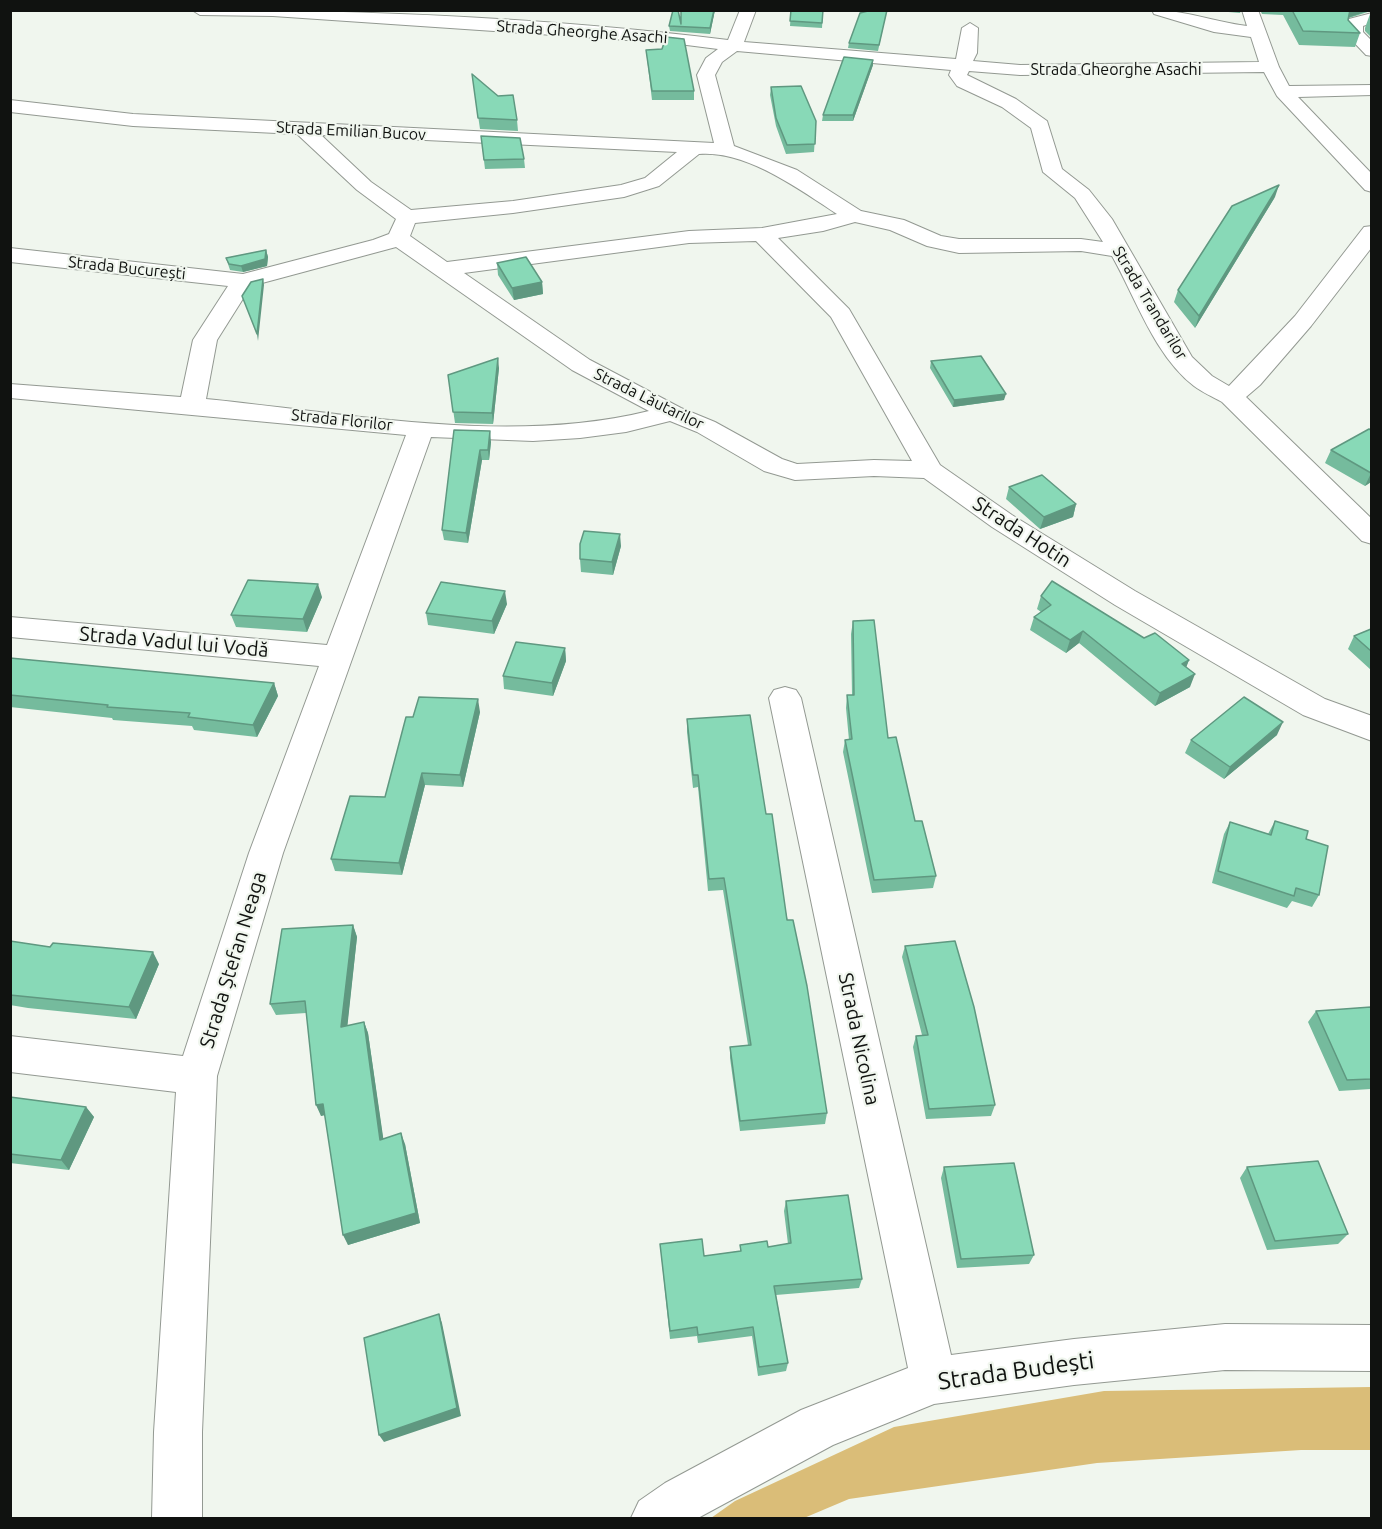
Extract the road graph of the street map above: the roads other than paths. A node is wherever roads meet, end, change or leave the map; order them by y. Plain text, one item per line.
1 (201, 10) edge
2 (748, 10) edge
3 (1160, 10) edge
4 (1250, 10) edge
5 (273, 11) edge
6 (1371, 18) edge
7 (970, 28) dead end
8 (1258, 33) junction
9 (734, 44) junction
10 (1371, 51) edge
11 (963, 66) junction
12 (1270, 68) junction
13 (1371, 90) edge
14 (1283, 92) junction
15 (10, 106) edge
16 (302, 128) junction
17 (725, 149) junction
18 (692, 150) junction
19 (1371, 186) edge
20 (854, 216) junction
21 (407, 217) junction
22 (1371, 232) edge
23 (762, 234) junction
24 (398, 238) junction
25 (1117, 250) junction
26 (10, 255) edge
27 (446, 269) junction
28 (243, 281) junction
29 (10, 391) edge
30 (1231, 397) junction
31 (192, 405) junction
32 (672, 413) junction
33 (421, 429) junction
34 (930, 470) junction
35 (1371, 535) edge
36 (10, 627) edge
37 (338, 657) junction
38 (785, 698) dead end
39 (1371, 729) edge
40 (10, 1054) edge
41 (197, 1076) junction
42 (1371, 1348) edge
43 (934, 1380) junction
44 (177, 1518) edge
45 (656, 1518) edge

1 - 5 street, Strada Gheorghe Asachi
2 - 9 street
3 - 8 street
4 - 8 street
5 - 9 street, Strada Gheorghe Asachi
6 - 10 street
7 - 11 street
8 - 12 street
9 - 11 street, Strada Gheorghe Asachi
9 - 17 street
11 - 12 street, Strada Gheorghe Asachi
11 - 25 street, Strada Trandarilor
12 - 14 street
13 - 14 street
14 - 19 street
15 - 16 street, Strada Emilian Bucov
16 - 18 street, Strada Emilian Bucov
16 - 21 street
17 - 18 street, Strada Emilian Bucov
17 - 20 street
18 - 21 street
20 - 23 street
20 - 25 street
21 - 24 street
22 - 30 street
23 - 27 street
23 - 34 street, Strada Hotin
24 - 27 street, Strada Lăutarilor
24 - 28 street
25 - 30 street, Strada Trandarilor
26 - 28 street, Strada București
27 - 32 street, Strada Lăutarilor
28 - 31 street
29 - 31 street, Strada Florilor
30 - 35 street, Strada Trandarilor
31 - 33 street, Strada Florilor
32 - 33 street, Strada Florilor
32 - 34 street, Strada Lăutarilor
33 - 37 street, Strada Ștefan Neaga
34 - 39 street, Strada Hotin
36 - 37 street, Strada Vadul lui Vodă
37 - 41 street, Strada Ștefan Neaga
38 - 43 street, Strada Nicolina
40 - 41 street
41 - 44 street, Strada Ștefan Neaga
42 - 43 street, Strada Budești
43 - 45 street, Strada Budești

